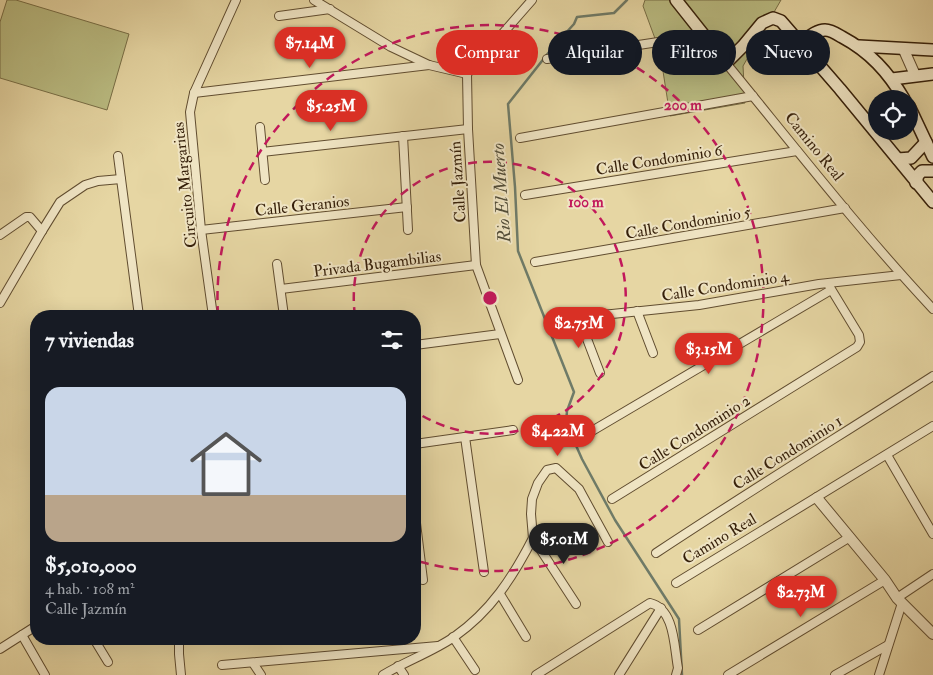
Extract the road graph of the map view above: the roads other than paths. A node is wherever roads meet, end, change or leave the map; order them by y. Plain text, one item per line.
1 (236, 0) edge
2 (314, 0) edge
3 (676, 0) edge
4 (530, 2) edge
5 (330, 9) junction
6 (280, 16) dead end
7 (506, 30) edge
8 (700, 30) edge
9 (756, 30) edge
10 (789, 30) edge
11 (830, 32) edge
12 (746, 42) edge
13 (859, 46) junction
14 (903, 48) junction
15 (933, 50) edge
16 (736, 53) edge
17 (429, 65) junction
18 (436, 67) edge
19 (933, 74) edge
20 (467, 75) edge
21 (736, 75) edge
22 (828, 75) edge
23 (915, 76) junction
24 (892, 79) junction
25 (899, 90) edge
26 (194, 93) junction
27 (753, 96) junction
28 (918, 125) edge
29 (260, 127) dead end
30 (468, 129) junction
31 (403, 136) junction
32 (520, 138) dead end
33 (926, 142) junction
34 (797, 151) junction
35 (262, 152) junction
36 (118, 156) dead end
37 (933, 158) edge
38 (898, 159) junction
39 (933, 171) edge
40 (121, 179) junction
41 (265, 180) dead end
42 (916, 183) junction
43 (525, 195) dead end
44 (933, 202) edge
45 (406, 207) junction
46 (845, 208) junction
47 (201, 230) junction
48 (408, 230) dead end
49 (42, 231) junction
50 (0, 235) edge
51 (535, 262) dead end
52 (277, 264) dead end
53 (476, 265) junction
54 (901, 275) junction
55 (830, 287) junction
56 (281, 289) junction
57 (0, 304) edge
58 (138, 310) edge
59 (212, 310) edge
60 (283, 310) edge
61 (933, 310) edge
62 (637, 311) junction
63 (579, 318) junction
64 (554, 320) dead end
65 (500, 334) junction
66 (421, 344) edge
67 (653, 353) dead end
68 (600, 373) dead end
69 (933, 376) edge
70 (518, 380) dead end
71 (933, 426) edge
72 (513, 430) dead end
73 (465, 437) junction
74 (575, 441) dead end
75 (421, 443) edge
76 (887, 455) junction
77 (817, 498) junction
78 (612, 499) dead end
79 (933, 534) edge
80 (850, 537) junction
81 (533, 538) junction
82 (608, 542) dead end
83 (656, 552) dead end
84 (421, 564) edge
85 (484, 572) dead end
86 (933, 574) edge
87 (423, 580) dead end
88 (885, 580) junction
89 (676, 583) dead end
90 (500, 594) junction
91 (900, 600) junction
92 (576, 604) dead end
93 (661, 608) junction
94 (30, 630) edge
95 (698, 630) dead end
96 (933, 634) edge
97 (22, 635) junction
98 (526, 636) dead end
99 (454, 637) junction
100 (98, 645) edge
101 (179, 645) edge
102 (888, 645) junction
103 (438, 646) junction
104 (0, 649) edge
105 (108, 662) dead end
106 (253, 663) junction
107 (222, 665) dead end
108 (398, 666) junction
109 (475, 670) dead end
110 (182, 674) edge
111 (45, 675) edge
112 (261, 675) edge
113 (383, 675) edge
114 (404, 675) edge
115 (536, 675) edge
116 (619, 675) edge
117 (676, 675) edge
118 (728, 675) edge
119 (835, 675) edge
120 (879, 675) edge

1 - 26 street, Circuito Margaritas
2 - 5 street
3 - 8 main road, Camino Real
4 - 7 street
5 - 6 street
5 - 17 street
9 - 10 main road
11 - 13 main road
12 - 16 main road
13 - 14 main road
13 - 24 main road
14 - 15 main road
14 - 23 street
17 - 18 street
17 - 26 street
19 - 23 main road
20 - 30 street, Calle Jazmín
21 - 27 street, Camino Real
22 - 38 main road
23 - 24 main road
24 - 25 main road
26 - 47 street, Circuito Margaritas
27 - 32 street
27 - 34 street, Camino Real
28 - 33 main road
29 - 35 street
30 - 31 street
30 - 53 street, Calle Jazmín
31 - 35 street
31 - 45 street
33 - 37 main road
33 - 38 main road
34 - 43 street, Calle Condominio 6
34 - 46 street, Camino Real
35 - 41 street
36 - 40 street
38 - 42 main road
39 - 42 main road
40 - 49 street
40 - 58 street
42 - 44 main road
45 - 47 street, Calle Geranios
45 - 48 street
46 - 51 street, Calle Condominio 5
46 - 54 street, Camino Real
47 - 59 street, Circuito Margaritas
49 - 50 street
49 - 57 street
52 - 56 street
53 - 56 street, Privada Bugambilias
53 - 65 street, Calle Jazmín
54 - 55 street, Calle Condominio 4
54 - 61 street, Camino Real
55 - 62 street, Calle Condominio 4
55 - 74 street
55 - 78 street, Calle Condominio 2
56 - 60 street
62 - 63 street, Calle Condominio 4
62 - 67 street
63 - 64 street, Calle Condominio 4
63 - 68 street
65 - 66 street
65 - 70 street, Calle Jazmín
69 - 83 street, Calle Condominio 1
71 - 76 street, Camino Real
72 - 73 street
73 - 75 street
73 - 85 street
76 - 77 street, Camino Real
76 - 79 street
77 - 80 street
77 - 89 street, Camino Real
80 - 88 street
80 - 95 street
81 - 82 street
81 - 90 street
81 - 92 street
84 - 87 street
86 - 91 street
88 - 91 street
88 - 118 street
90 - 98 street
90 - 99 street
91 - 96 street
91 - 102 street
93 - 115 street
93 - 116 street
93 - 117 street
94 - 97 street
97 - 104 street
97 - 111 street
99 - 103 street
99 - 109 street
100 - 105 street
101 - 110 street
102 - 119 street
102 - 120 street
103 - 106 street
103 - 108 street
106 - 107 street
106 - 112 street
108 - 113 street
108 - 114 street

